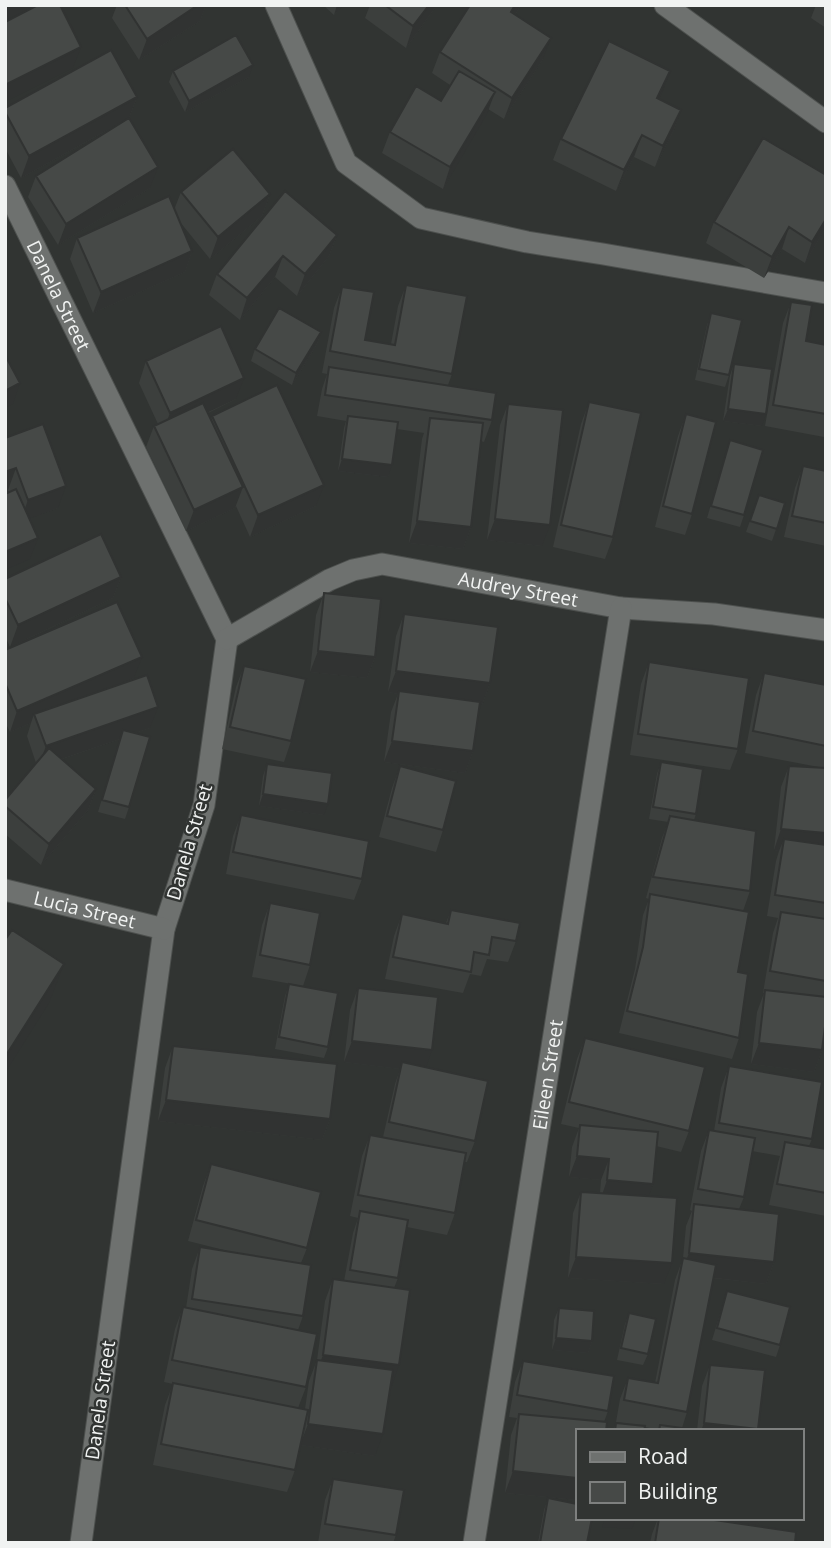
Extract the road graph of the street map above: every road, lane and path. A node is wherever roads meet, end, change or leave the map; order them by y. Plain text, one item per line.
1 (276, 5) edge
2 (665, 5) edge
3 (826, 121) edge
4 (5, 186) edge
5 (826, 293) edge
6 (621, 608) junction
7 (826, 629) edge
8 (227, 639) junction
9 (5, 890) edge
10 (164, 929) junction
11 (81, 1543) edge
12 (474, 1543) edge

1 - 5 street
2 - 3 street
4 - 8 street, Danela Street
6 - 7 street, Audrey Street
6 - 8 street, Audrey Street
6 - 12 street, Eileen Street
8 - 10 street, Danela Street
9 - 10 street, Lucia Street
10 - 11 street, Danela Street

